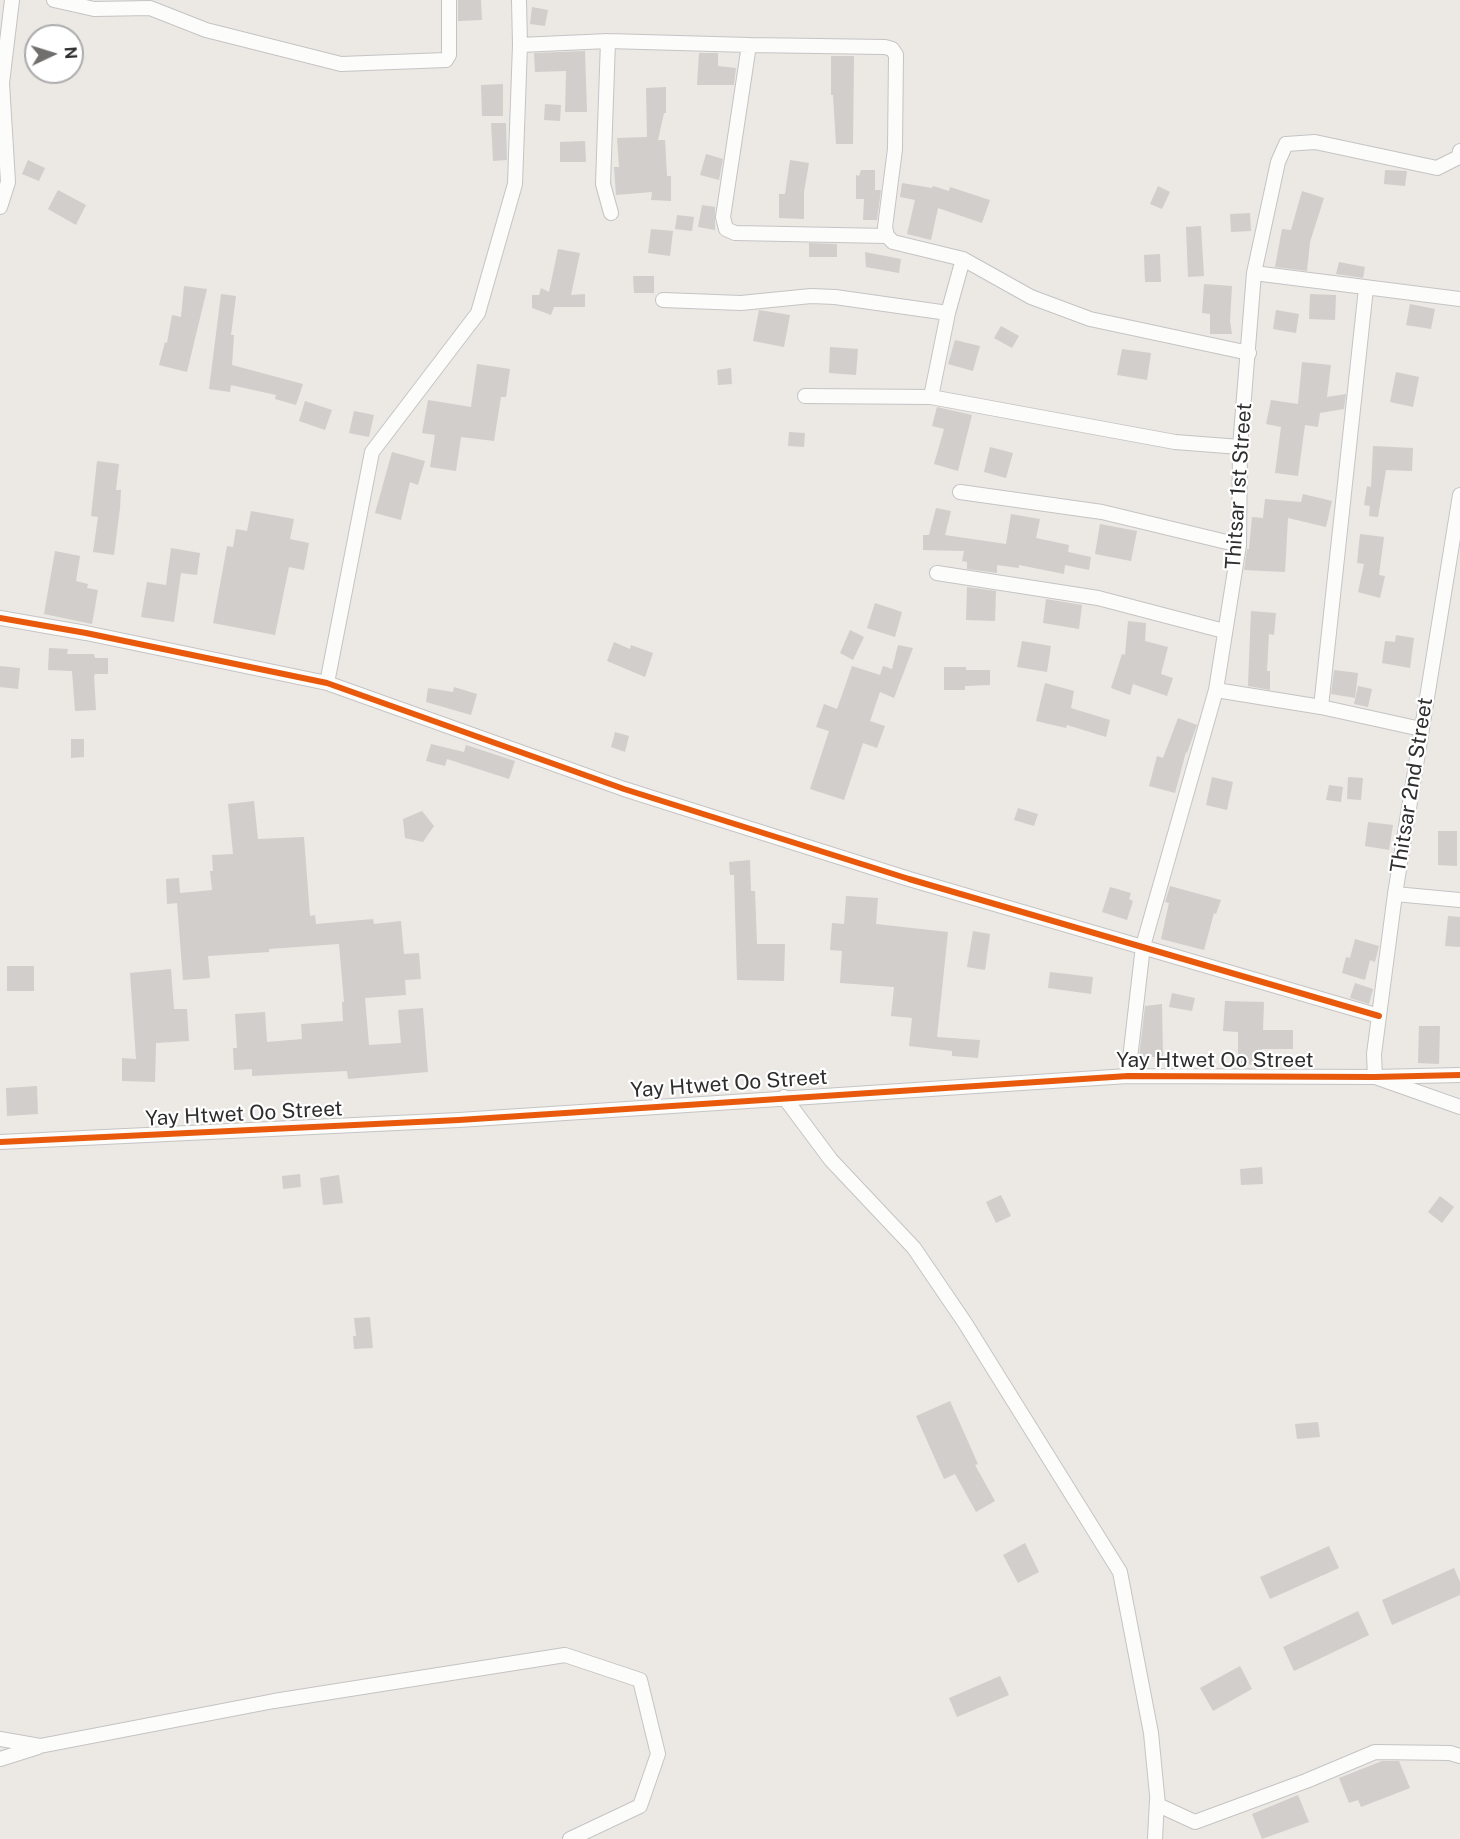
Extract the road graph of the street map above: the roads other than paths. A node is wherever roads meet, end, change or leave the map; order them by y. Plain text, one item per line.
1 (12, 0) edge
2 (54, 0) edge
3 (449, 0) edge
4 (519, 0) edge
5 (608, 41) junction
6 (520, 45) junction
7 (750, 45) junction
8 (1460, 151) edge
9 (0, 207) edge
10 (611, 213) dead end
11 (887, 236) junction
12 (963, 259) junction
13 (1254, 273) junction
14 (1366, 288) junction
15 (1460, 299) edge
16 (663, 300) dead end
17 (948, 313) junction
18 (1249, 353) junction
19 (805, 396) dead end
20 (932, 397) junction
21 (1240, 447) junction
22 (960, 492) dead end
23 (1460, 495) edge
24 (1239, 545) junction
25 (936, 573) dead end
26 (0, 618) edge
27 (1224, 632) junction
28 (327, 683) junction
29 (1216, 690) junction
30 (1321, 707) junction
31 (1421, 729) junction
32 (1395, 894) junction
33 (1460, 900) edge
34 (1143, 946) junction
35 (1379, 1016) junction
36 (1460, 1075) edge
37 (1128, 1076) junction
38 (1375, 1077) junction
39 (784, 1097) junction
40 (1460, 1107) edge
41 (0, 1142) edge
42 (0, 1739) edge
43 (43, 1745) junction
44 (1460, 1756) edge
45 (0, 1759) edge
46 (1157, 1800) junction
47 (570, 1839) edge
48 (1155, 1839) edge

1 - 9 street
2 - 3 street
4 - 6 street
5 - 6 street
5 - 7 street
5 - 10 street
6 - 28 street
7 - 11 street
7 - 11 street
8 - 13 street, Thitsar 1st Street
11 - 12 street
12 - 17 street
12 - 18 street
13 - 14 street
13 - 18 street, Thitsar 1st Street
14 - 15 street
14 - 30 street
16 - 17 street
17 - 20 street
18 - 21 street, Thitsar 1st Street
19 - 20 street
20 - 21 street
21 - 24 street, Thitsar 1st Street
22 - 24 street
23 - 31 street, Thitsar 2nd Street
24 - 27 street, Thitsar 1st Street
25 - 27 street
26 - 28 street
27 - 29 street, Thitsar 1st Street
28 - 34 street
29 - 30 street
29 - 34 street, Thitsar 1st Street
30 - 31 street
31 - 32 street, Thitsar 2nd Street
32 - 33 street
32 - 35 street, Thitsar 2nd Street
34 - 35 street
34 - 37 street, Thitsar 1st Street
35 - 38 street, Thitsar 2nd Street
36 - 38 street, Yay Htwet Oo Street
37 - 38 street, Yay Htwet Oo Street
37 - 39 street, Yay Htwet Oo Street
38 - 40 street
39 - 41 street, Yay Htwet Oo Street
39 - 46 street
42 - 43 street
43 - 45 street
43 - 47 street
44 - 46 street
46 - 48 street

